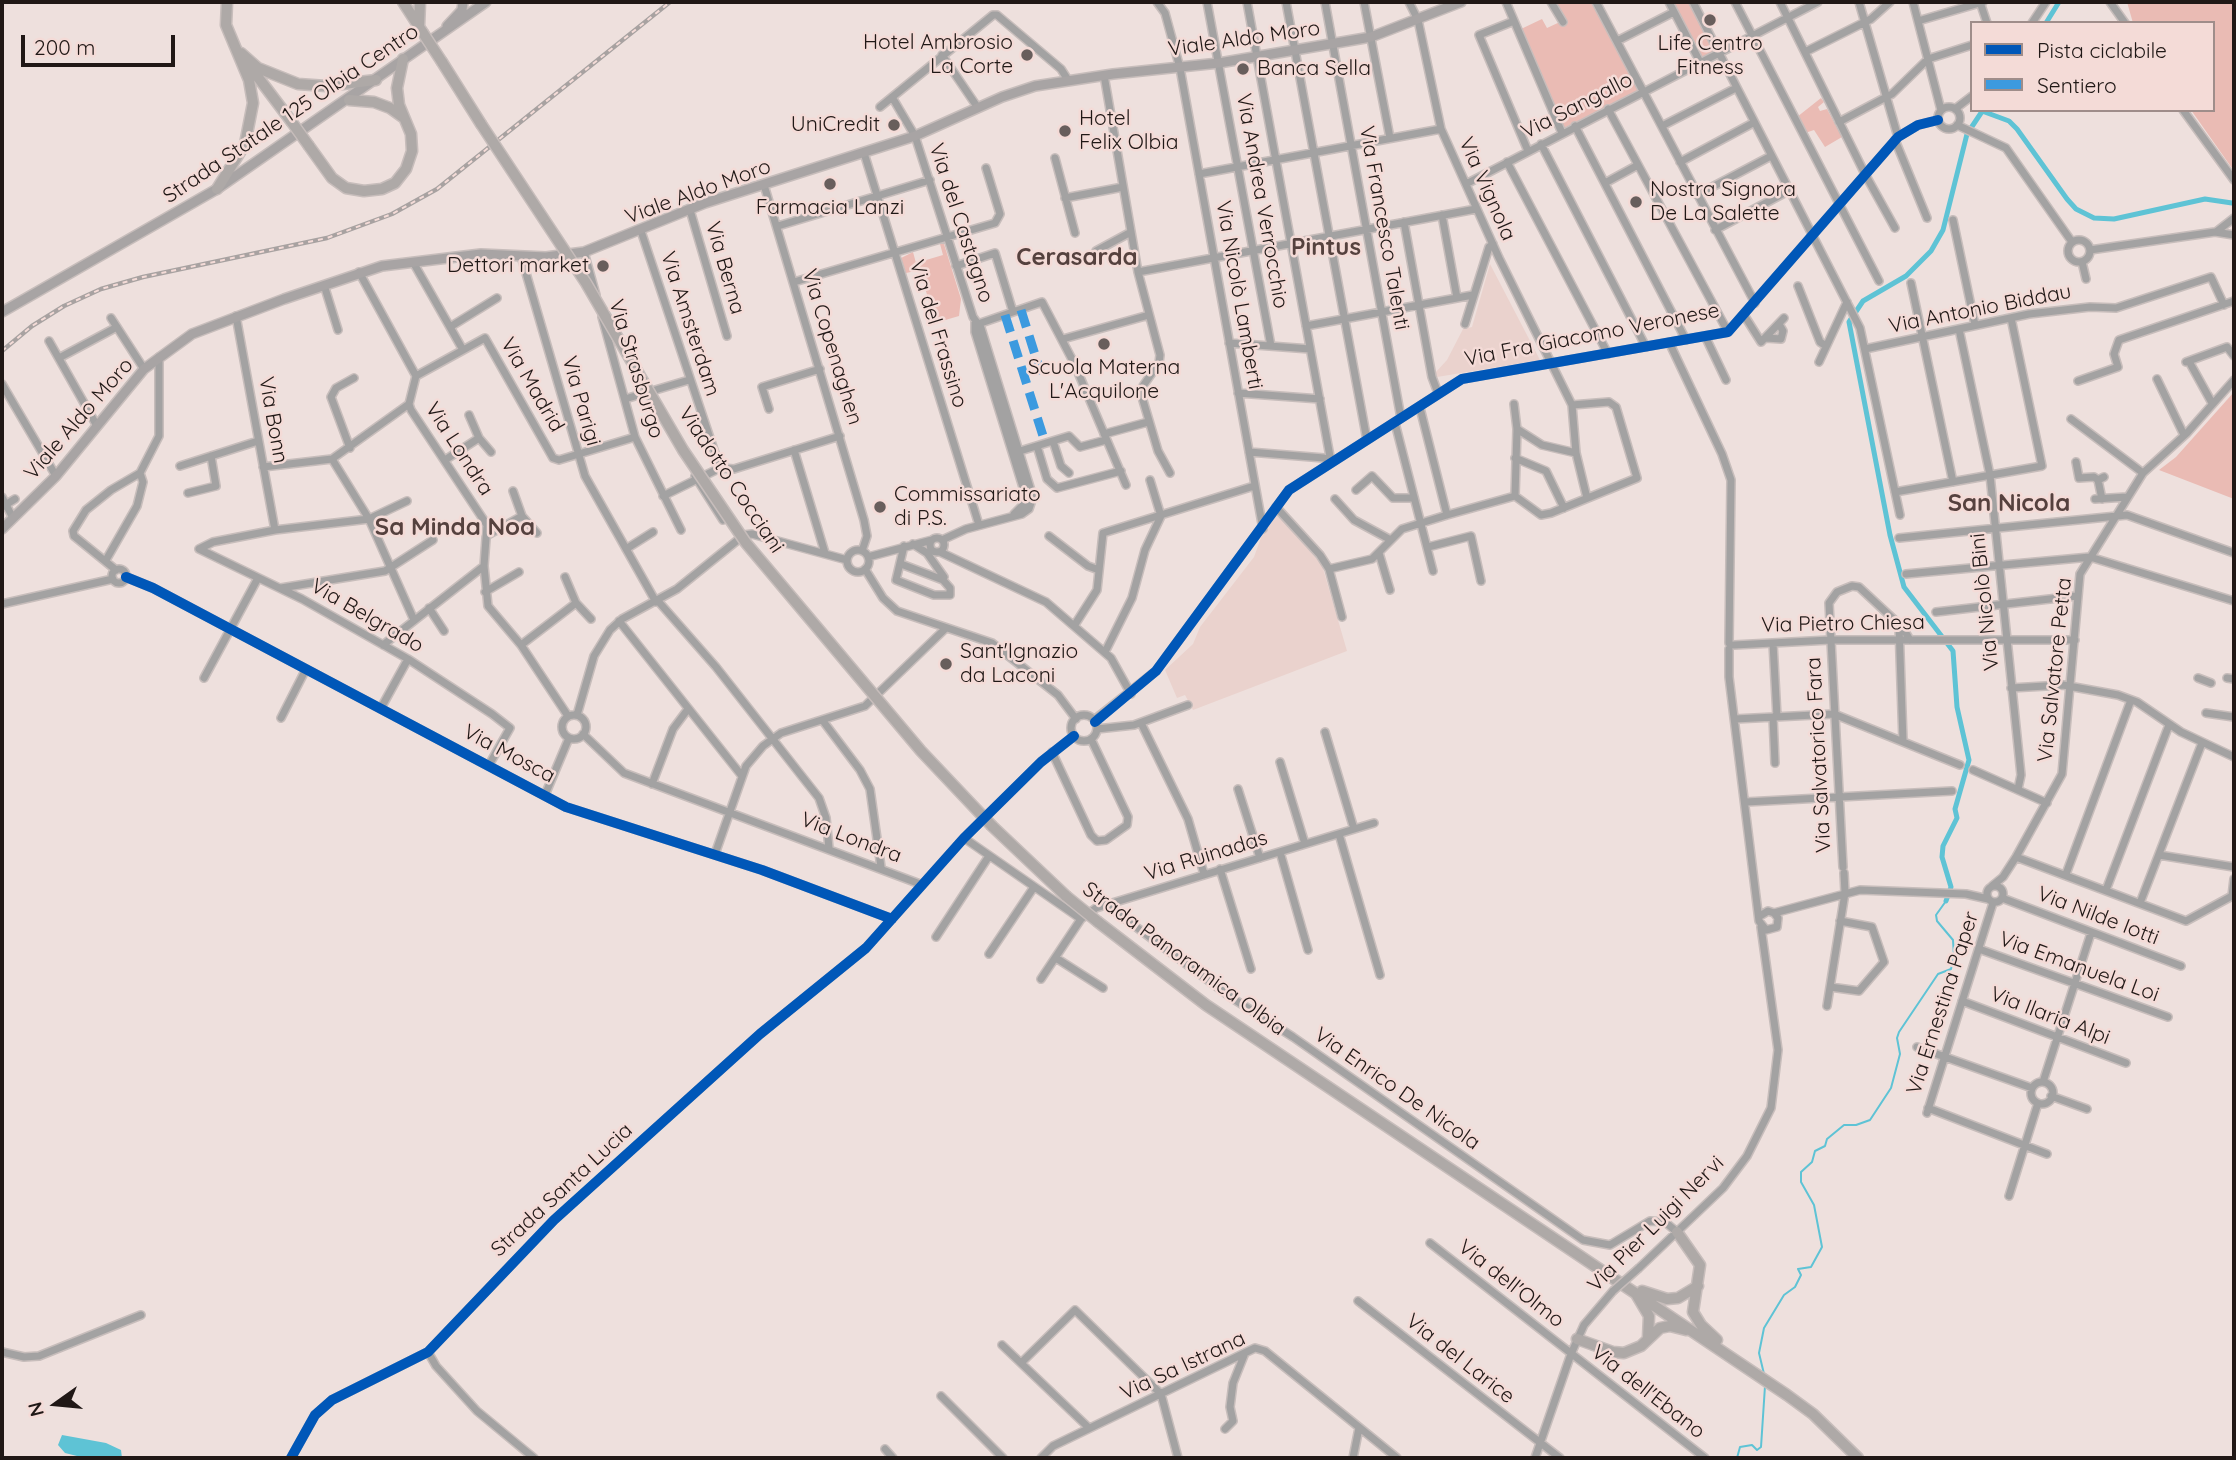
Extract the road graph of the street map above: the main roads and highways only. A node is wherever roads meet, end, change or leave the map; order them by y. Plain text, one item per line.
1 (227, 2) edge
2 (403, 2) edge
3 (420, 2) edge
4 (463, 2) edge
5 (486, 2) edge
6 (1461, 2) edge
7 (1447, 4) edge
8 (421, 29) junction
9 (442, 33) junction
10 (238, 50) junction
11 (403, 59) junction
12 (376, 80) junction
13 (349, 100) junction
14 (405, 119) junction
15 (217, 189) junction
16 (2, 312) edge
17 (2, 529) edge
18 (992, 826) joint
19 (1677, 1232) road end
20 (1698, 1286) junction
21 (1631, 1288) junction
22 (1648, 1338) junction
23 (1577, 1339) road end
24 (1726, 1353) junction
25 (1737, 1361) junction
26 (1858, 1458) edge

1 - 10 highway
2 - 8 highway
3 - 8 highway
4 - 9 main road
5 - 9 main road, Strada Statale 125 Olbia Centro
6 - 7 main road, Viale Aldo Moro
7 - 17 main road, Viale Aldo Moro
8 - 18 highway, Viadotto Cocciani, bridge
9 - 11 main road, Strada Statale 125 Olbia Centro
10 - 12 highway
10 - 14 highway, bridge
10 - 15 highway
11 - 12 main road, Strada Statale 125 Olbia Centro
11 - 14 highway
12 - 13 main road, Strada Statale 125 Olbia Centro
13 - 14 highway
13 - 15 main road, Strada Statale 125 Olbia Centro
15 - 16 main road, Strada Statale 125 Olbia Centro
18 - 21 highway, Strada Panoramica Olbia, bridge
19 - 20 highway
20 - 21 highway
20 - 25 highway
21 - 22 highway
21 - 24 highway
22 - 23 highway
22 - 24 highway
24 - 25 highway
25 - 26 highway

